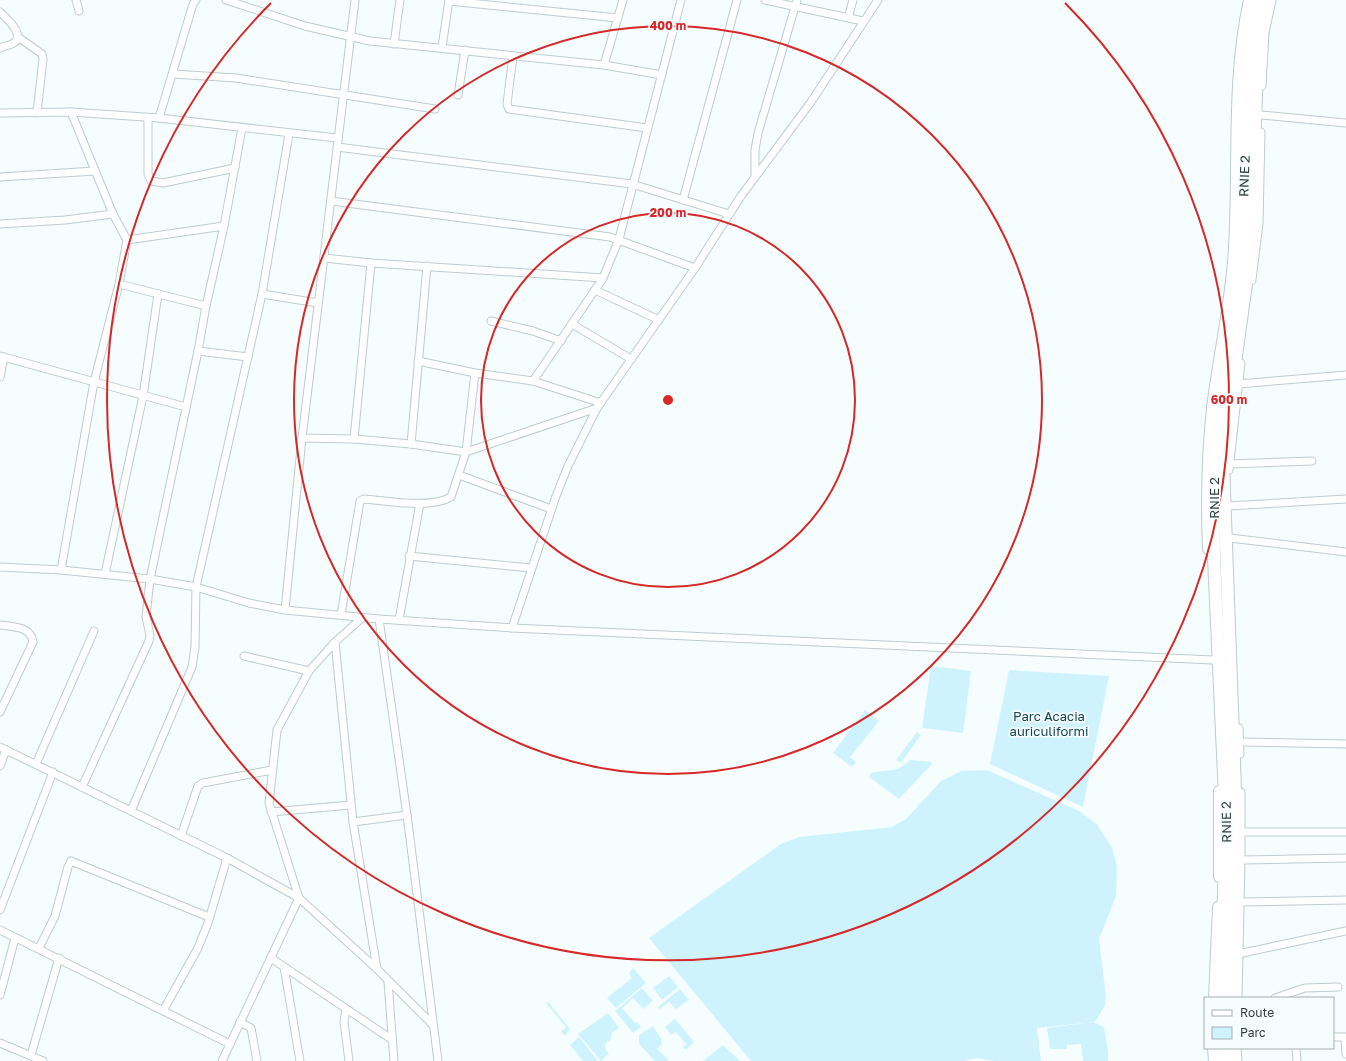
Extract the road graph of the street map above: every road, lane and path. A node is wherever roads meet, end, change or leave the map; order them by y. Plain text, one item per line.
1 (76, 0) edge
2 (196, 0) edge
3 (226, 0) edge
4 (355, 0) edge
5 (400, 0) edge
6 (449, 0) edge
7 (623, 0) edge
8 (681, 0) edge
9 (738, 0) edge
10 (765, 0) edge
11 (853, 0) edge
12 (878, 0) edge
13 (1249, 0) edge
14 (1255, 0) edge
15 (1265, 0) edge
16 (1272, 0) edge
17 (796, 3) edge
18 (79, 11) dead end
19 (0, 12) edge
20 (618, 18) junction
21 (848, 18) junction
22 (863, 21) junction
23 (18, 36) junction
24 (349, 37) junction
25 (394, 44) junction
26 (442, 47) junction
27 (0, 48) edge
28 (465, 50) junction
29 (514, 56) junction
30 (604, 65) junction
31 (173, 74) junction
32 (662, 75) junction
33 (343, 95) junction
34 (458, 95) dead end
35 (435, 108) dead end
36 (71, 112) junction
37 (37, 113) junction
38 (0, 114) edge
39 (1261, 115) junction
40 (148, 118) junction
41 (159, 118) junction
42 (1346, 123) edge
43 (242, 128) junction
44 (647, 128) junction
45 (289, 134) junction
46 (338, 138) junction
47 (337, 147) junction
48 (235, 168) junction
49 (95, 171) junction
50 (0, 177) edge
51 (755, 177) junction
52 (632, 184) junction
53 (683, 200) junction
54 (331, 202) junction
55 (113, 214) junction
56 (729, 214) junction
57 (0, 224) edge
58 (224, 226) junction
59 (619, 239) junction
60 (127, 240) junction
61 (324, 258) junction
62 (371, 263) junction
63 (427, 266) junction
64 (695, 268) junction
65 (603, 278) junction
66 (120, 284) junction
67 (595, 290) junction
68 (158, 294) junction
69 (262, 294) junction
70 (318, 303) junction
71 (206, 306) junction
72 (659, 320) junction
73 (491, 321) dead end
74 (572, 324) junction
75 (561, 340) junction
76 (198, 351) junction
77 (2, 357) edge
78 (248, 357) junction
79 (631, 359) junction
80 (418, 361) junction
81 (475, 373) junction
82 (1346, 375) edge
83 (0, 378) edge
84 (534, 381) junction
85 (94, 382) junction
86 (1238, 384) junction
87 (143, 396) junction
88 (599, 405) junction
89 (186, 408) junction
90 (302, 438) junction
91 (354, 439) junction
92 (411, 444) junction
93 (466, 452) junction
94 (1312, 461) dead end
95 (1229, 464) junction
96 (459, 475) junction
97 (1346, 499) edge
98 (420, 503) junction
99 (1229, 506) junction
100 (551, 509) junction
101 (1230, 538) junction
102 (1346, 552) edge
103 (409, 556) junction
104 (0, 567) edge
105 (531, 568) junction
106 (61, 570) junction
107 (106, 574) junction
108 (150, 579) junction
109 (196, 587) junction
110 (285, 610) junction
111 (341, 615) junction
112 (362, 618) junction
113 (379, 619) junction
114 (399, 620) junction
115 (0, 625) edge
116 (512, 628) junction
117 (94, 631) dead end
118 (335, 642) junction
119 (244, 656) dead end
120 (1213, 660) junction
121 (309, 671) junction
122 (0, 712) edge
123 (1239, 742) junction
124 (1346, 744) edge
125 (3, 748) edge
126 (36, 764) junction
127 (0, 766) edge
128 (272, 770) junction
129 (53, 772) junction
130 (82, 787) junction
131 (351, 805) junction
132 (131, 811) junction
133 (271, 812) junction
134 (407, 815) junction
135 (353, 822) junction
136 (1241, 832) junction
137 (1346, 832) edge
138 (181, 836) junction
139 (227, 858) junction
140 (1346, 858) edge
141 (1241, 860) junction
142 (299, 898) junction
143 (1346, 900) edge
144 (1241, 902) junction
145 (0, 910) edge
146 (209, 917) junction
147 (0, 930) edge
148 (1346, 931) edge
149 (15, 938) junction
150 (39, 948) junction
151 (1238, 954) junction
152 (59, 958) junction
153 (271, 958) junction
154 (284, 967) junction
155 (377, 969) junction
156 (388, 982) junction
157 (1338, 987) dead end
158 (0, 995) edge
159 (1214, 997) edge
160 (1221, 997) edge
161 (1230, 997) edge
162 (1238, 997) edge
163 (1277, 997) edge
164 (164, 1010) junction
165 (346, 1010) junction
166 (240, 1022) junction
167 (432, 1024) junction
168 (1334, 1037) edge
169 (1345, 1038) edge
170 (391, 1039) junction
171 (0, 1043) edge
172 (230, 1044) junction
173 (1213, 1049) edge
174 (1221, 1049) edge
175 (1230, 1049) edge
176 (1237, 1049) edge
177 (1296, 1049) edge
178 (1346, 1054) edge
179 (31, 1055) junction
180 (44, 1061) edge
181 (222, 1061) edge
182 (257, 1061) edge
183 (300, 1061) edge
184 (349, 1061) edge
185 (394, 1061) edge
186 (438, 1061) edge
187 (1214, 1061) edge
188 (1222, 1061) edge
189 (1231, 1061) edge
190 (1238, 1061) edge
191 (1297, 1061) edge

1 - 18 street
2 - 31 street
3 - 24 street
4 - 24 street
5 - 25 street
6 - 20 street
6 - 26 street
7 - 20 street
8 - 32 street
9 - 53 street
10 - 17 street
11 - 21 street
12 - 22 street
13 - 120 street
14 - 160 highway, RNIE 2 / RNIE 2
15 - 161 highway, RNIE 2 / RNIE 2
16 - 39 street
17 - 21 street
17 - 51 street
19 - 23 street
20 - 30 street
21 - 22 street
22 - 51 street
23 - 27 street
23 - 37 street
24 - 25 street
24 - 33 street
25 - 26 street
26 - 28 street
28 - 29 street
28 - 34 street
29 - 30 street
29 - 44 street
30 - 32 street
31 - 33 street
31 - 41 street
32 - 44 street
33 - 35 street
33 - 46 street
36 - 37 street
36 - 40 street
36 - 49 street
37 - 38 street
39 - 42 street
39 - 86 street
40 - 41 street
40 - 48 street
41 - 43 street
43 - 45 street
43 - 48 street
44 - 52 street
45 - 46 street
45 - 69 street
46 - 47 street
47 - 52 street
47 - 54 street
48 - 58 street
49 - 50 street
49 - 55 street
51 - 56 street
52 - 53 street
52 - 59 street
53 - 56 street
54 - 59 street
54 - 61 street
55 - 57 street
55 - 60 street
56 - 64 street
58 - 60 street
58 - 71 street
59 - 64 street
59 - 65 street
60 - 66 street
61 - 62 street
61 - 70 street
62 - 63 street
62 - 91 street
63 - 65 street
63 - 80 street
64 - 72 street
65 - 67 street
66 - 68 street
66 - 85 street
67 - 72 street
67 - 74 street
68 - 71 street
68 - 87 street
69 - 70 street
69 - 78 street
70 - 90 street
71 - 76 street
72 - 79 street
73 - 75 street
74 - 75 street
74 - 79 street
75 - 84 street
76 - 78 street
76 - 89 street
77 - 83 street
77 - 85 street
78 - 109 street
79 - 88 street
80 - 81 street
80 - 92 street
81 - 84 street
81 - 93 street
82 - 86 street
84 - 88 street
85 - 87 street
85 - 106 street
86 - 95 street
87 - 89 street
87 - 107 street
88 - 93 street
88 - 100 street
89 - 108 street
90 - 91 street
90 - 110 street
91 - 92 street
92 - 93 street
93 - 96 street
94 - 95 street
95 - 99 street
96 - 98 street
96 - 100 street
97 - 99 street
98 - 103 street
98 - 111 street
99 - 101 street
100 - 105 street
101 - 102 street
101 - 123 street
103 - 105 street
103 - 114 street
104 - 106 street
105 - 116 street
106 - 107 street
107 - 108 street
108 - 109 street
108 - 130 street
109 - 110 street
109 - 132 street
110 - 111 street
111 - 112 street
112 - 113 street
112 - 118 street
113 - 114 street
113 - 134 street
114 - 116 street
115 - 122 street
116 - 120 street
117 - 126 street
118 - 121 street
118 - 131 street
119 - 121 street
120 - 159 street
121 - 128 street
123 - 124 street
123 - 136 street
125 - 126 street
125 - 127 street
126 - 129 street
128 - 133 street
128 - 138 street
129 - 130 street
129 - 145 street
130 - 132 street
131 - 133 street
131 - 135 street
132 - 138 street
133 - 142 street
134 - 135 street
134 - 167 street
135 - 155 street
136 - 137 street
136 - 141 street
138 - 139 street
139 - 142 street
139 - 146 street
140 - 141 street
141 - 144 street
142 - 153 street
142 - 155 street
143 - 144 street
144 - 151 street
146 - 150 street
146 - 164 street
147 - 149 street
148 - 151 street
149 - 150 street
149 - 158 street
150 - 152 street
151 - 162 street
152 - 164 street
152 - 179 street
153 - 154 street
153 - 166 street
154 - 165 street
154 - 183 street
155 - 156 street
156 - 167 street
156 - 170 street
157 - 163 street
164 - 172 street
165 - 170 street
165 - 184 street
166 - 172 street
166 - 182 street
167 - 186 street
168 - 169 street
169 - 178 street
170 - 185 street
171 - 179 street
172 - 181 street
173 - 187 street
174 - 188 highway
175 - 189 highway
176 - 190 street
177 - 191 street
179 - 180 street

